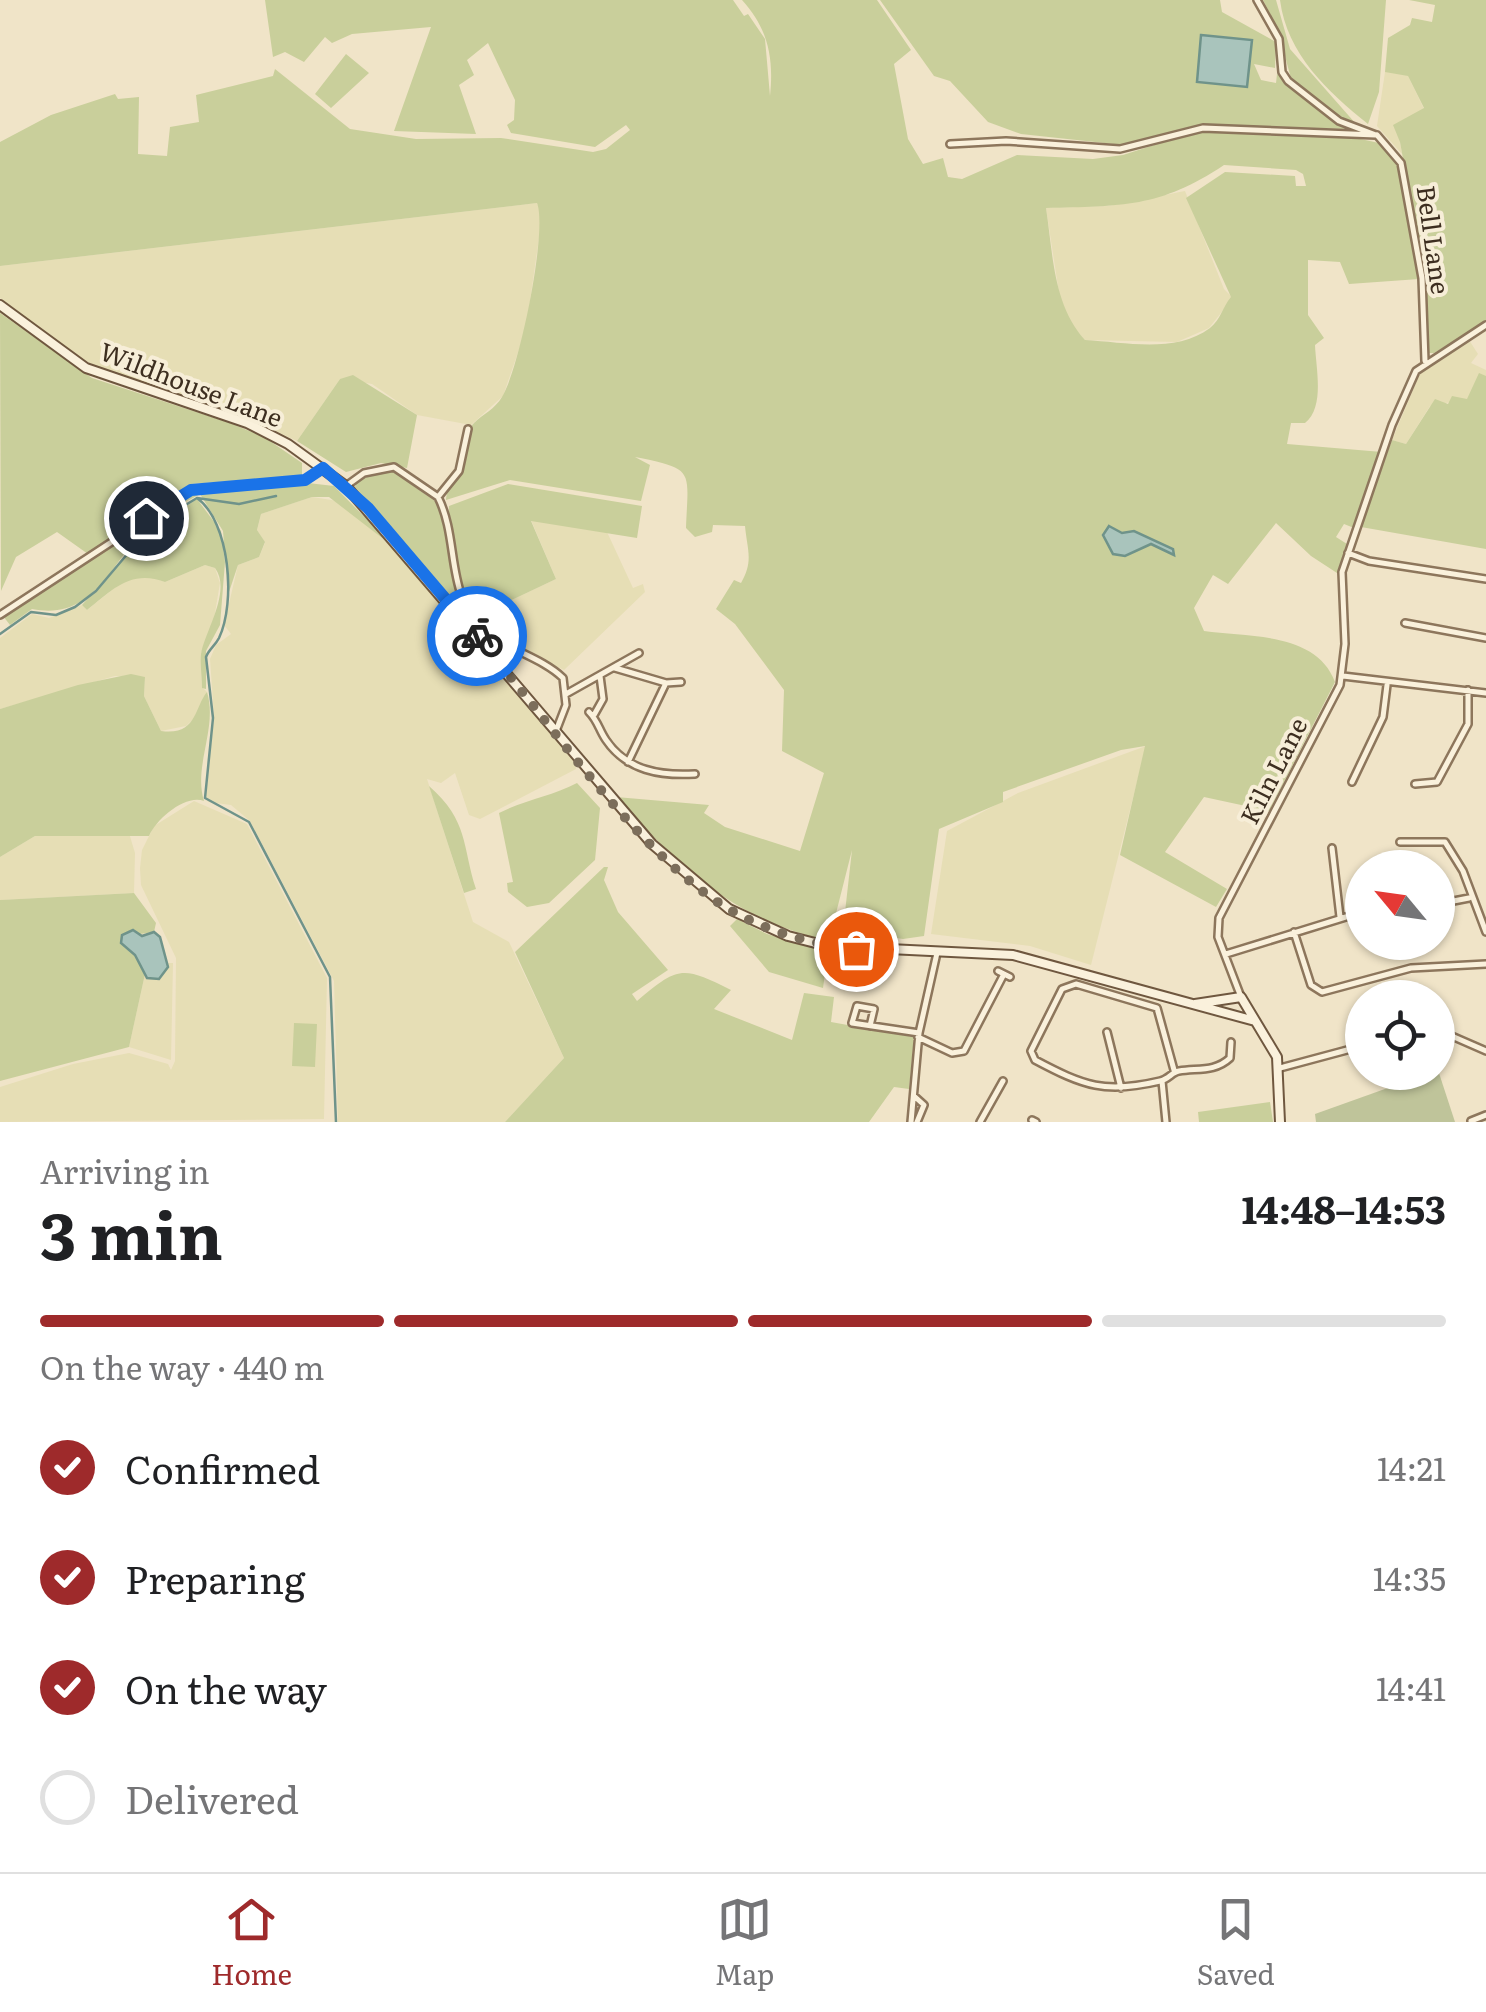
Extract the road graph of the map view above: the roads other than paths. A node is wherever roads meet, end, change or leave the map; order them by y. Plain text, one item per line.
1 (1257, 0) edge
2 (1376, 135) junction
3 (950, 144) dead end
4 (0, 304) edge
5 (1486, 326) edge
6 (1425, 361) junction
7 (468, 430) dead end
8 (323, 468) junction
9 (346, 486) junction
10 (438, 497) junction
11 (1348, 554) junction
12 (1486, 579) edge
13 (0, 614) edge
14 (1405, 623) dead end
15 (1486, 638) edge
16 (639, 653) dead end
17 (614, 668) junction
18 (600, 676) junction
19 (1343, 676) junction
20 (681, 682) dead end
21 (666, 683) junction
22 (1387, 685) junction
23 (1468, 688) junction
24 (1485, 690) edge
25 (566, 694) junction
26 (556, 731) junction
27 (628, 762) junction
28 (695, 774) dead end
29 (1355, 780) dead end
30 (1415, 784) dead end
31 (1400, 842) dead end
32 (1332, 848) dead end
33 (1470, 898) junction
34 (1455, 901) edge
35 (1482, 912) edge
36 (1345, 916) edge
37 (1340, 917) junction
38 (1294, 932) junction
39 (1486, 932) edge
40 (938, 950) junction
41 (1226, 954) junction
42 (1486, 964) edge
43 (1004, 974) dead end
44 (1241, 997) junction
45 (1191, 1004) junction
46 (1254, 1021) junction
47 (870, 1026) junction
48 (1107, 1032) dead end
49 (919, 1035) junction
50 (1455, 1037) edge
51 (1231, 1042) dead end
52 (1486, 1050) edge
53 (1345, 1051) edge
54 (1280, 1068) junction
55 (1174, 1070) junction
56 (1003, 1081) dead end
57 (1162, 1081) junction
58 (1121, 1089) junction
59 (912, 1095) junction
60 (1486, 1115) edge
61 (1471, 1121) edge
62 (914, 1122) edge
63 (980, 1122) edge
64 (1166, 1122) edge
65 (1280, 1122) edge

1 - 2 street
2 - 3 street
2 - 6 street, Bell Lane
4 - 8 main road, Wildhouse Lane
5 - 6 street
6 - 11 street, Kiln Lane
7 - 10 street
8 - 9 main road, Wildhouse Lane
8 - 13 street
9 - 10 street
9 - 26 main road, Wildhouse Lane
10 - 25 street
11 - 12 street
11 - 19 street, Kiln Lane
14 - 15 street
16 - 17 street
17 - 18 street
17 - 21 street
18 - 25 street
18 - 27 street
19 - 22 street
19 - 41 street, Kiln Lane
20 - 21 street
21 - 27 street
22 - 23 street
22 - 29 street
23 - 24 street
23 - 30 street
25 - 26 street
26 - 40 main road, Wildhouse Lane
27 - 28 street
31 - 33 street
32 - 37 street
33 - 34 street
33 - 35 street
35 - 39 street
36 - 37 street
37 - 38 street
38 - 41 street
38 - 42 street
40 - 45 main road, Wildhouse Lane
40 - 49 street
41 - 44 street, Kiln Lane
43 - 49 street
44 - 45 main road, Wildhouse Lane
44 - 46 main road
45 - 46 main road, Wildhouse Lane
46 - 54 main road
47 - 47 street
47 - 49 street
48 - 58 street
49 - 59 street
50 - 52 street
51 - 55 street
53 - 54 street
54 - 65 main road
55 - 57 street
55 - 58 street
56 - 63 street
57 - 58 street
57 - 64 street
59 - 62 street
59 - 62 street
60 - 61 street

